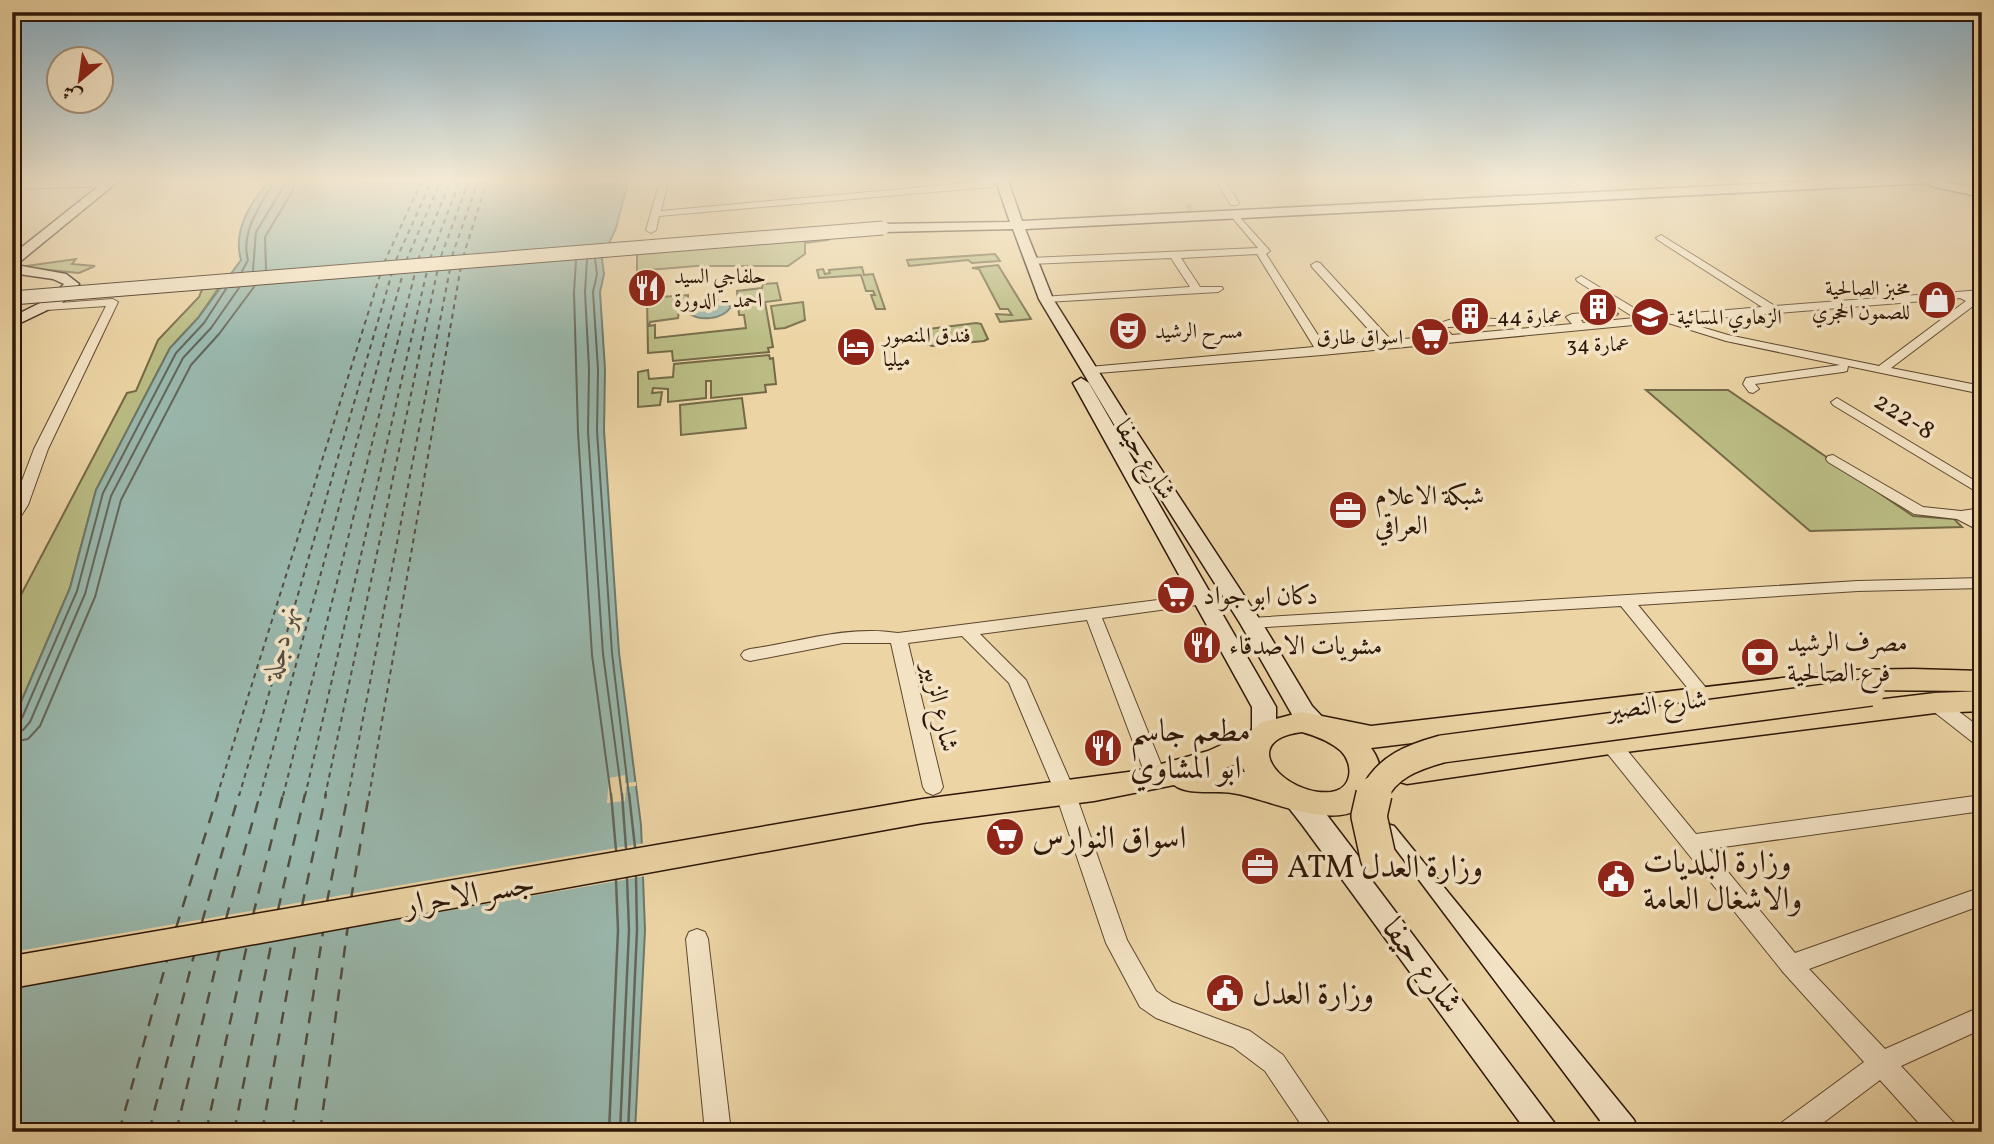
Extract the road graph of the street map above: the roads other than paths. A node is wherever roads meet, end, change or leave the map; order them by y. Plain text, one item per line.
1 (49, 231) edge
2 (816, 231) edge
3 (1012, 231) edge
4 (1014, 231) edge
5 (1250, 231) edge
6 (1661, 238) dead end
7 (26, 249) junction
8 (12, 250) edge
9 (1174, 255) junction
10 (1262, 255) dead end
11 (1030, 261) junction
12 (12, 262) edge
13 (1316, 265) dead end
14 (13, 275) edge
15 (1581, 278) dead end
16 (1217, 289) dead end
17 (1197, 290) junction
18 (12, 296) edge
19 (1975, 298) edge
20 (1046, 299) junction
21 (46, 307) junction
22 (1773, 309) junction
23 (12, 313) edge
24 (1612, 314) dead end
25 (1665, 319) junction
26 (1646, 320) junction
27 (1498, 322) dead end
28 (12, 323) edge
29 (1581, 327) junction
30 (1450, 339) junction
31 (1389, 345) junction
32 (1322, 351) junction
33 (1859, 366) junction
34 (1881, 370) junction
35 (1089, 371) junction
36 (1753, 389) dead end
37 (1979, 390) edge
38 (1838, 402) dead end
39 (1833, 458) dead end
40 (1982, 491) edge
41 (17, 505) edge
42 (1982, 512) edge
43 (1961, 514) junction
44 (12, 519) edge
45 (1982, 528) edge
46 (1982, 583) edge
47 (1205, 599) junction
48 (1625, 600) junction
49 (1092, 612) junction
50 (1251, 623) junction
51 (965, 629) junction
52 (898, 639) junction
53 (750, 655) dead end
54 (1978, 688) edge
55 (1705, 698) junction
56 (1934, 702) junction
57 (1326, 727) junction
58 (1261, 737) junction
59 (1982, 739) edge
60 (1613, 747) junction
61 (1406, 773) dead end
62 (1157, 779) junction
63 (1065, 792) junction
64 (1287, 795) junction
65 (929, 799) junction
66 (1982, 803) edge
67 (1384, 834) dead end
68 (1693, 843) junction
69 (1982, 896) edge
70 (1438, 902) junction
71 (1391, 922) junction
72 (697, 939) dead end
73 (1791, 965) junction
74 (12, 972) edge
75 (1982, 1017) edge
76 (1882, 1063) junction
77 (1793, 1131) edge
78 (718, 1132) edge
79 (1322, 1132) edge
80 (1548, 1132) edge
81 (1586, 1132) edge
82 (1622, 1132) edge
83 (1945, 1132) edge

1 - 7 main road
2 - 18 main road, bridge
3 - 47 main road, شارع حيفا
4 - 11 main road, شارع حيفا
5 - 9 street
6 - 22 street
7 - 8 street
7 - 12 main road
9 - 11 street
9 - 17 street
10 - 32 street
11 - 20 main road, شارع حيفا
13 - 31 street
14 - 21 main road
14 - 23 main road
15 - 26 street
16 - 17 street
17 - 20 street
19 - 22 street
19 - 34 street
20 - 35 main road, شارع حيفا
21 - 28 main road
21 - 41 street
22 - 25 street
24 - 29 street
25 - 26 street
25 - 33 street
26 - 29 street
27 - 30 street
29 - 30 street
30 - 31 street
31 - 32 street
32 - 35 street
33 - 34 street
33 - 36 street
34 - 37 street
35 - 50 main road, شارع حيفا
38 - 40 street, 222-8
39 - 43 street
41 - 44 street
42 - 43 street
43 - 45 street
46 - 48 street
47 - 49 street
47 - 58 main road, شارع حيفا
48 - 50 street
48 - 55 street
49 - 51 street
49 - 62 street
50 - 57 main road, شارع حيفا
51 - 52 street
51 - 63 street
52 - 53 street
52 - 65 street, شارع الزبير
54 - 55 main road, شارع النصیر
54 - 56 main road, شارع النصیر
54 - 81 main road, bridge
55 - 57 main road, شارع النصیر
56 - 59 street
56 - 60 main road, شارع النصیر
57 - 58 main road
57 - 64 main road
58 - 62 main road
58 - 64 main road
60 - 61 main road, شارع النصیر
60 - 68 street
62 - 63 main road, جسر الاحرار
62 - 64 main road
63 - 65 main road, جسر الاحرار
63 - 79 street
64 - 71 main road, شارع حيفا
65 - 74 main road, جسر الاحرار
66 - 68 street
67 - 70 main road, شارع حيفا
68 - 73 street
69 - 73 street
70 - 71 main road
70 - 82 main road, شارع حيفا
71 - 80 main road, شارع حيفا
72 - 78 street
73 - 76 street
75 - 76 street
76 - 77 street
76 - 83 street

